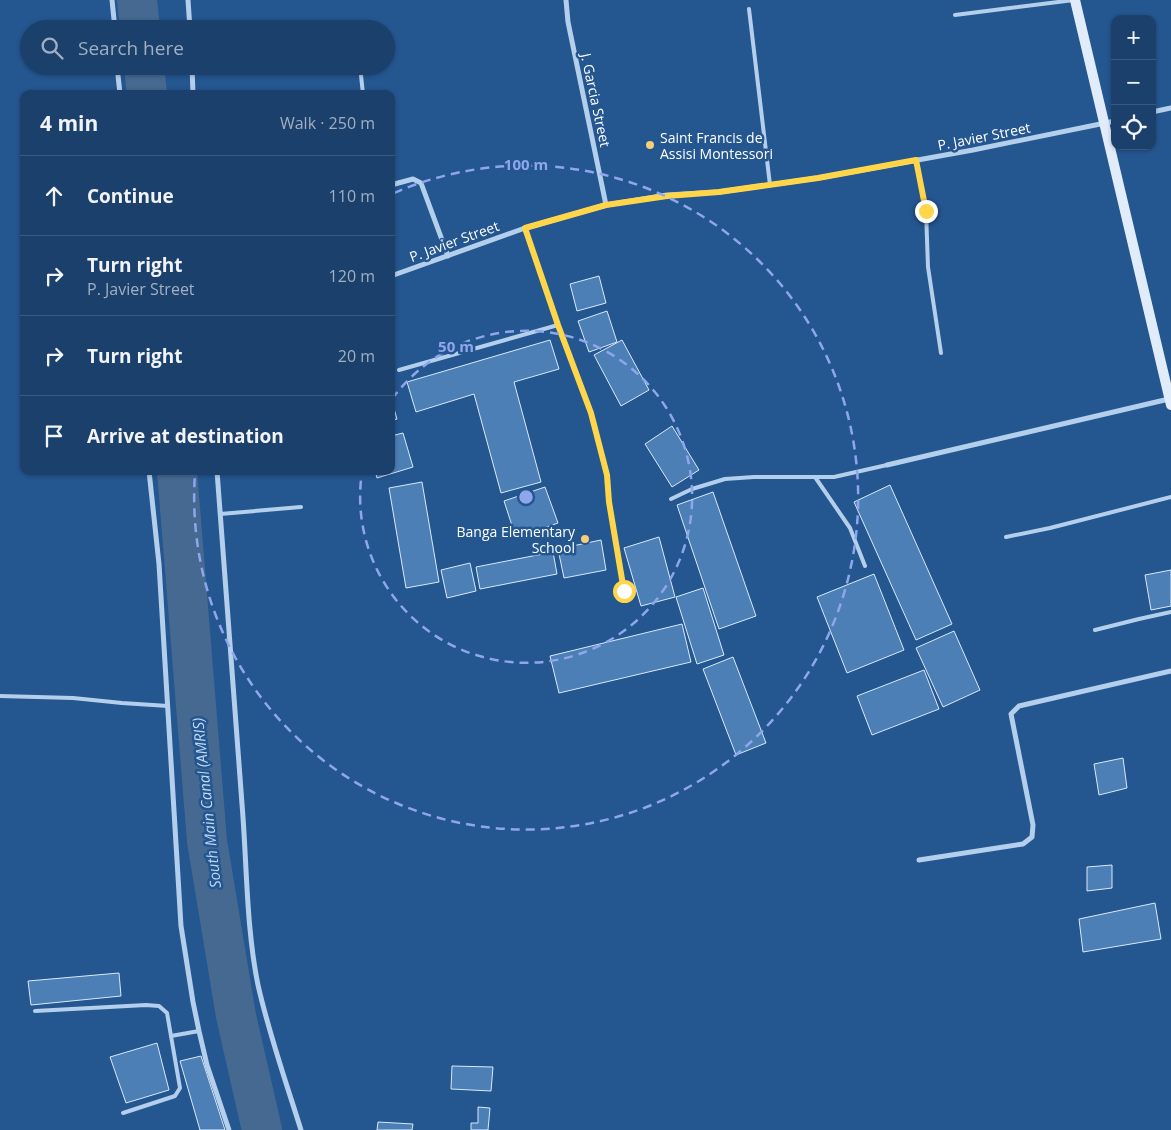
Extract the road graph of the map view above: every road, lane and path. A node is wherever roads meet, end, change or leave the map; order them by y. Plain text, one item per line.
1 (112, 0) edge
2 (188, 0) edge
3 (566, 0) edge
4 (1075, 0) edge
5 (749, 9) dead end
6 (955, 15) dead end
7 (114, 20) edge
8 (189, 20) edge
9 (119, 75) edge
10 (192, 75) edge
11 (361, 75) edge
12 (120, 90) edge
13 (193, 90) edge
14 (363, 90) edge
15 (1171, 108) edge
16 (1156, 111) edge
17 (1110, 123) edge
18 (916, 160) junction
19 (395, 184) edge
20 (770, 185) junction
21 (606, 205) junction
22 (525, 228) junction
23 (448, 256) junction
24 (395, 275) edge
25 (558, 325) junction
26 (941, 353) dead end
27 (399, 370) dead end
28 (1170, 397) edge
29 (887, 465) joint
30 (150, 475) edge
31 (217, 475) edge
32 (815, 477) junction
33 (1171, 497) edge
34 (670, 499) dead end
35 (301, 507) dead end
36 (220, 514) junction
37 (1006, 537) dead end
38 (866, 566) dead end
39 (624, 591) dead end
40 (1171, 612) edge
41 (1095, 630) dead end
42 (1171, 671) edge
43 (0, 696) edge
44 (168, 706) junction
45 (920, 860) dead end
46 (36, 1012) dead end
47 (199, 1031) junction
48 (171, 1036) junction
49 (123, 1113) dead end
50 (229, 1130) edge
51 (301, 1130) edge

1 - 7 street
2 - 8 street
3 - 21 street, J. Garcia Street
4 - 6 lane
4 - 17 main road
5 - 20 lane
9 - 12 street
10 - 13 street
11 - 14 lane
15 - 16 street
17 - 18 street, P. Javier Street
17 - 28 main road
18 - 20 street, P. Javier Street
18 - 26 lane
19 - 23 street
20 - 21 street, P. Javier Street
21 - 22 street, P. Javier Street
22 - 23 street, P. Javier Street
22 - 25 lane
23 - 24 street, P. Javier Street
25 - 27 lane
25 - 39 lane
28 - 29 street
29 - 32 lane
30 - 44 street
31 - 36 street
32 - 34 lane
32 - 38 lane
33 - 37 lane
35 - 36 lane
36 - 51 street
40 - 41 lane
42 - 45 street
43 - 44 lane
44 - 47 street
46 - 48 lane
47 - 48 lane
47 - 50 street
48 - 49 lane

